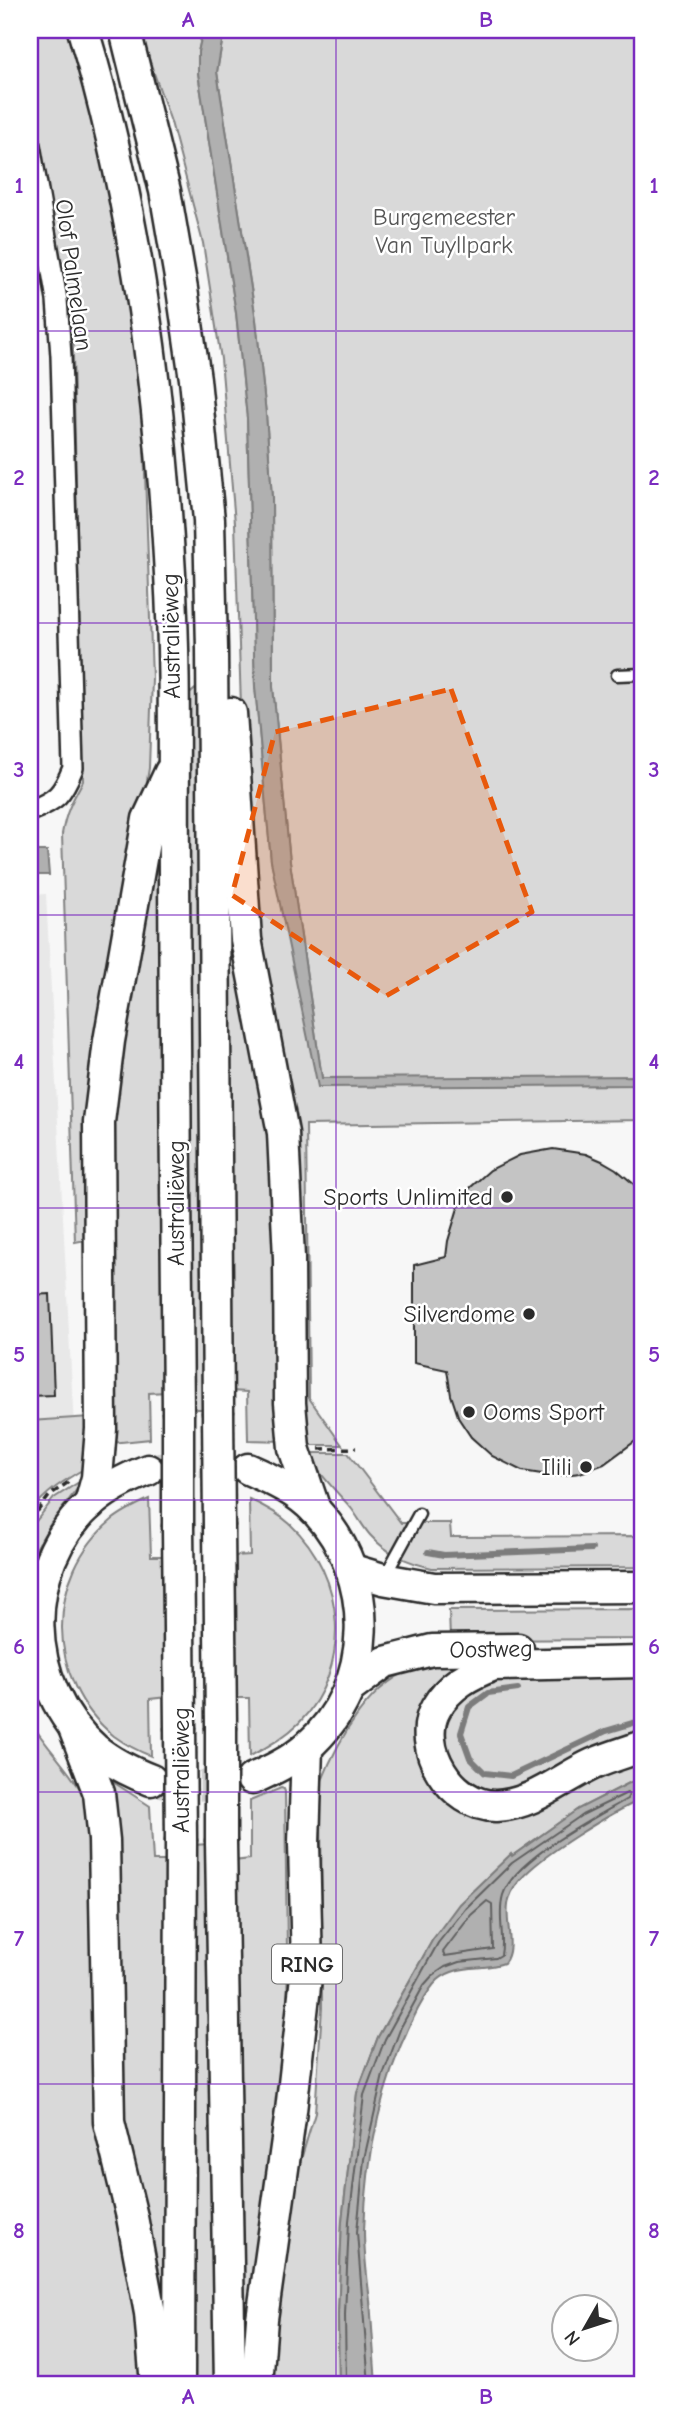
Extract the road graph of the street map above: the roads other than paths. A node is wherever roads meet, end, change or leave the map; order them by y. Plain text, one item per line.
1 (83, 30) edge
2 (125, 30) edge
3 (30, 145) edge
4 (212, 649) junction
5 (643, 674) edge
6 (617, 675) dead end
7 (173, 765) junction
8 (30, 811) edge
9 (248, 1469) tunnel mouth
10 (148, 1470) tunnel mouth
11 (90, 1504) junction
12 (315, 1510) junction
13 (419, 1514) dead end
14 (353, 1570) junction
15 (383, 1579) junction
16 (643, 1587) edge
17 (643, 1648) edge
18 (643, 1662) edge
19 (350, 1688) junction
20 (74, 1728) junction
21 (643, 1746) edge
22 (307, 1747) junction
23 (252, 1779) tunnel mouth
24 (151, 1780) tunnel mouth
25 (156, 2385) edge
26 (179, 2385) edge
27 (230, 2385) edge
28 (257, 2385) edge

1 - 7 main road, Australiëweg
2 - 4 main road, Australiëweg
3 - 8 street, Olof Palmelaan
4 - 12 main road
4 - 27 main road, Australiëweg, bridge
5 - 6 lane
7 - 11 main road
7 - 26 main road, Australiëweg, bridge
9 - 12 main road
10 - 11 main road
11 - 20 main road
12 - 14 main road
13 - 15 lane
14 - 15 main road
14 - 19 main road
15 - 16 main road
17 - 19 main road, Oostweg
18 - 21 main road
19 - 22 main road
20 - 24 main road
20 - 25 main road
22 - 23 main road
22 - 28 main road, RING

